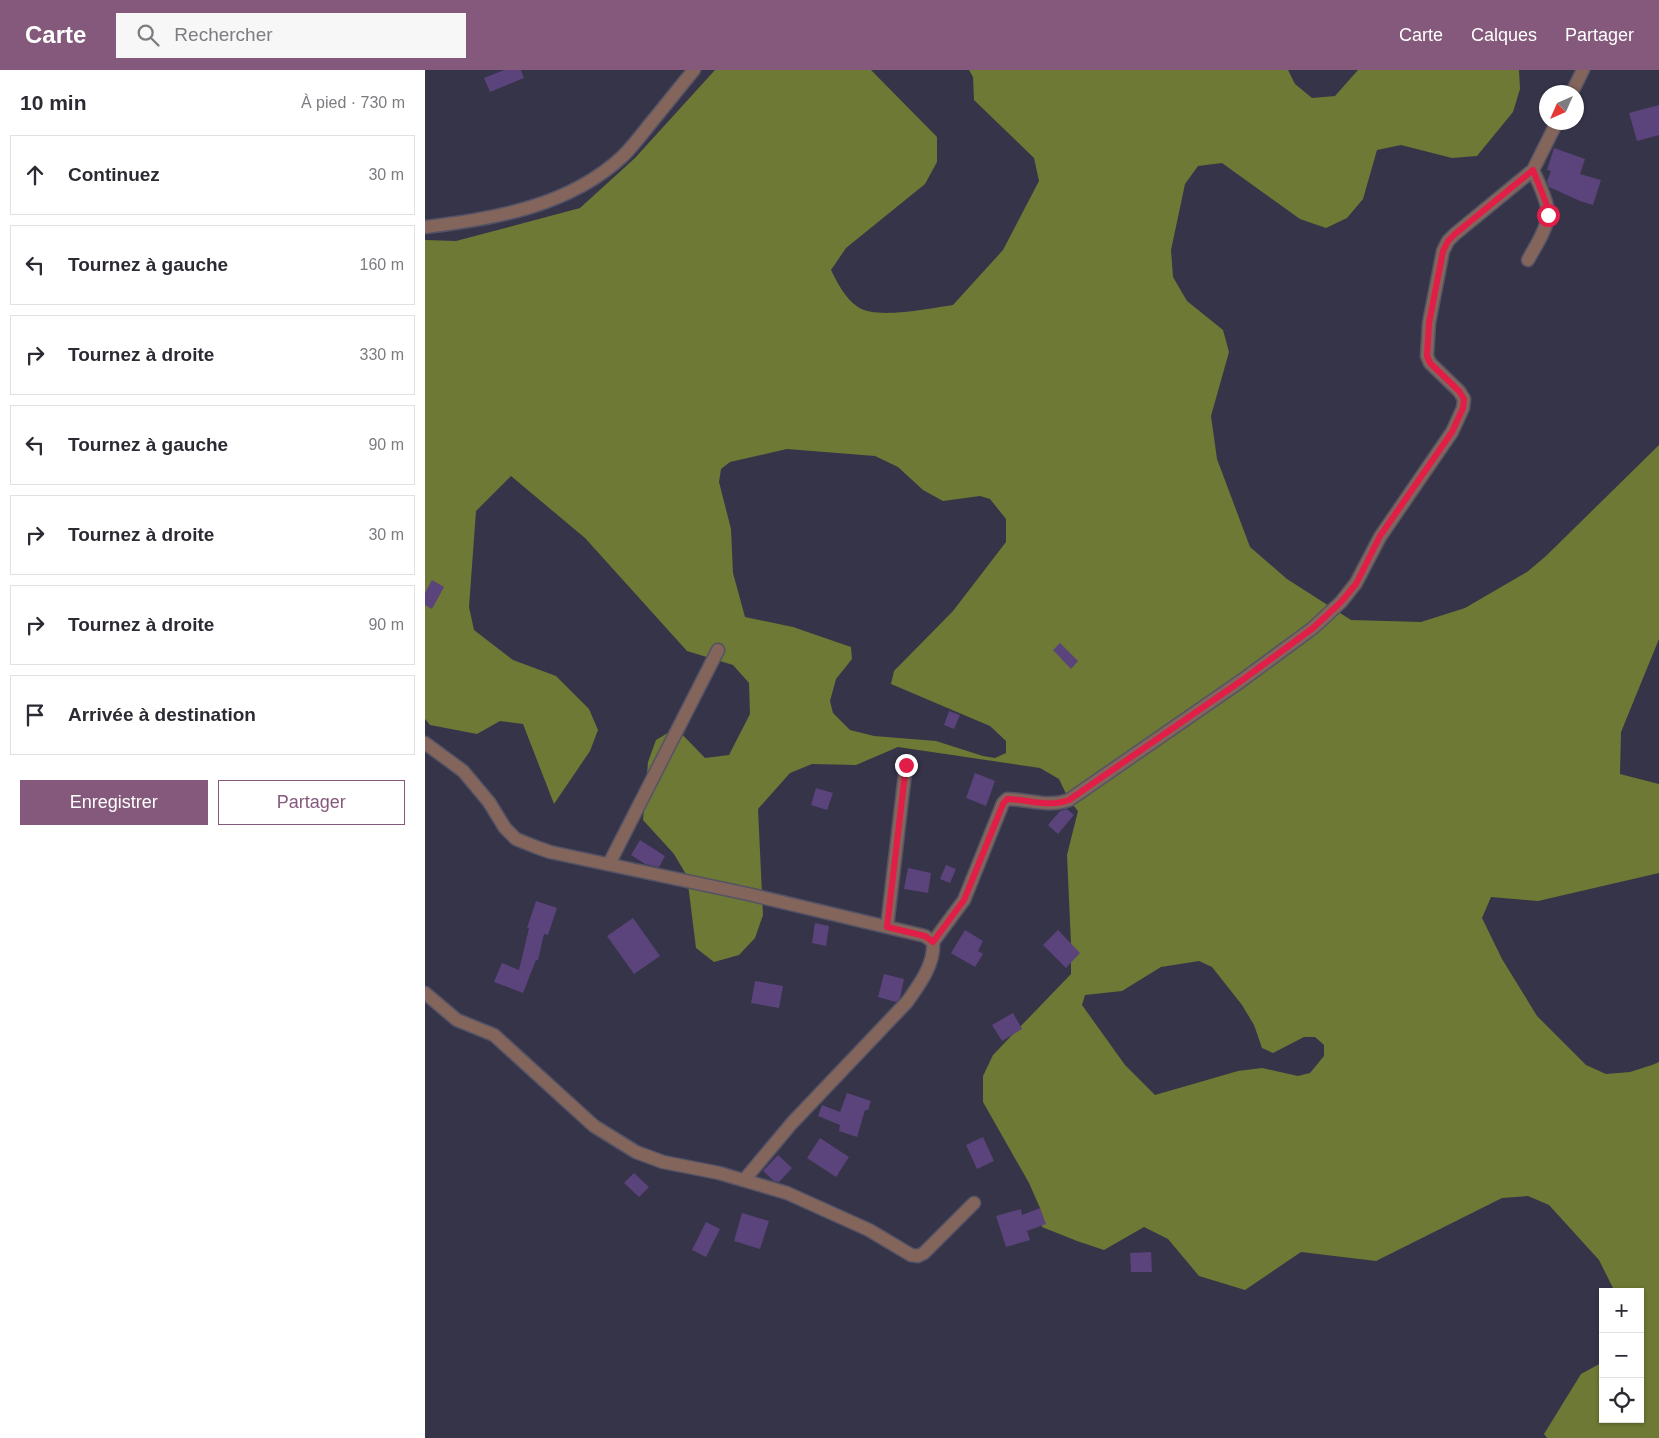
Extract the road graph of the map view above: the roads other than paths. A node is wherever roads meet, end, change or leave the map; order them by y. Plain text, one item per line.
1 (694, 70) edge
2 (1583, 70) edge
3 (1576, 85) edge
4 (1553, 130) edge
5 (1533, 170) junction
6 (425, 227) edge
7 (1528, 260) dead end
8 (718, 650) dead end
9 (425, 743) edge
10 (906, 765) dead end
11 (609, 864) junction
12 (887, 927) junction
13 (933, 942) junction
14 (425, 993) edge
15 (745, 1179) junction
16 (974, 1203) dead end

1 - 6 street
2 - 3 street
4 - 5 street
5 - 7 street
5 - 13 street
8 - 11 street
9 - 11 street
10 - 12 street
11 - 12 street
12 - 13 street
13 - 15 street
14 - 15 street
15 - 16 street

